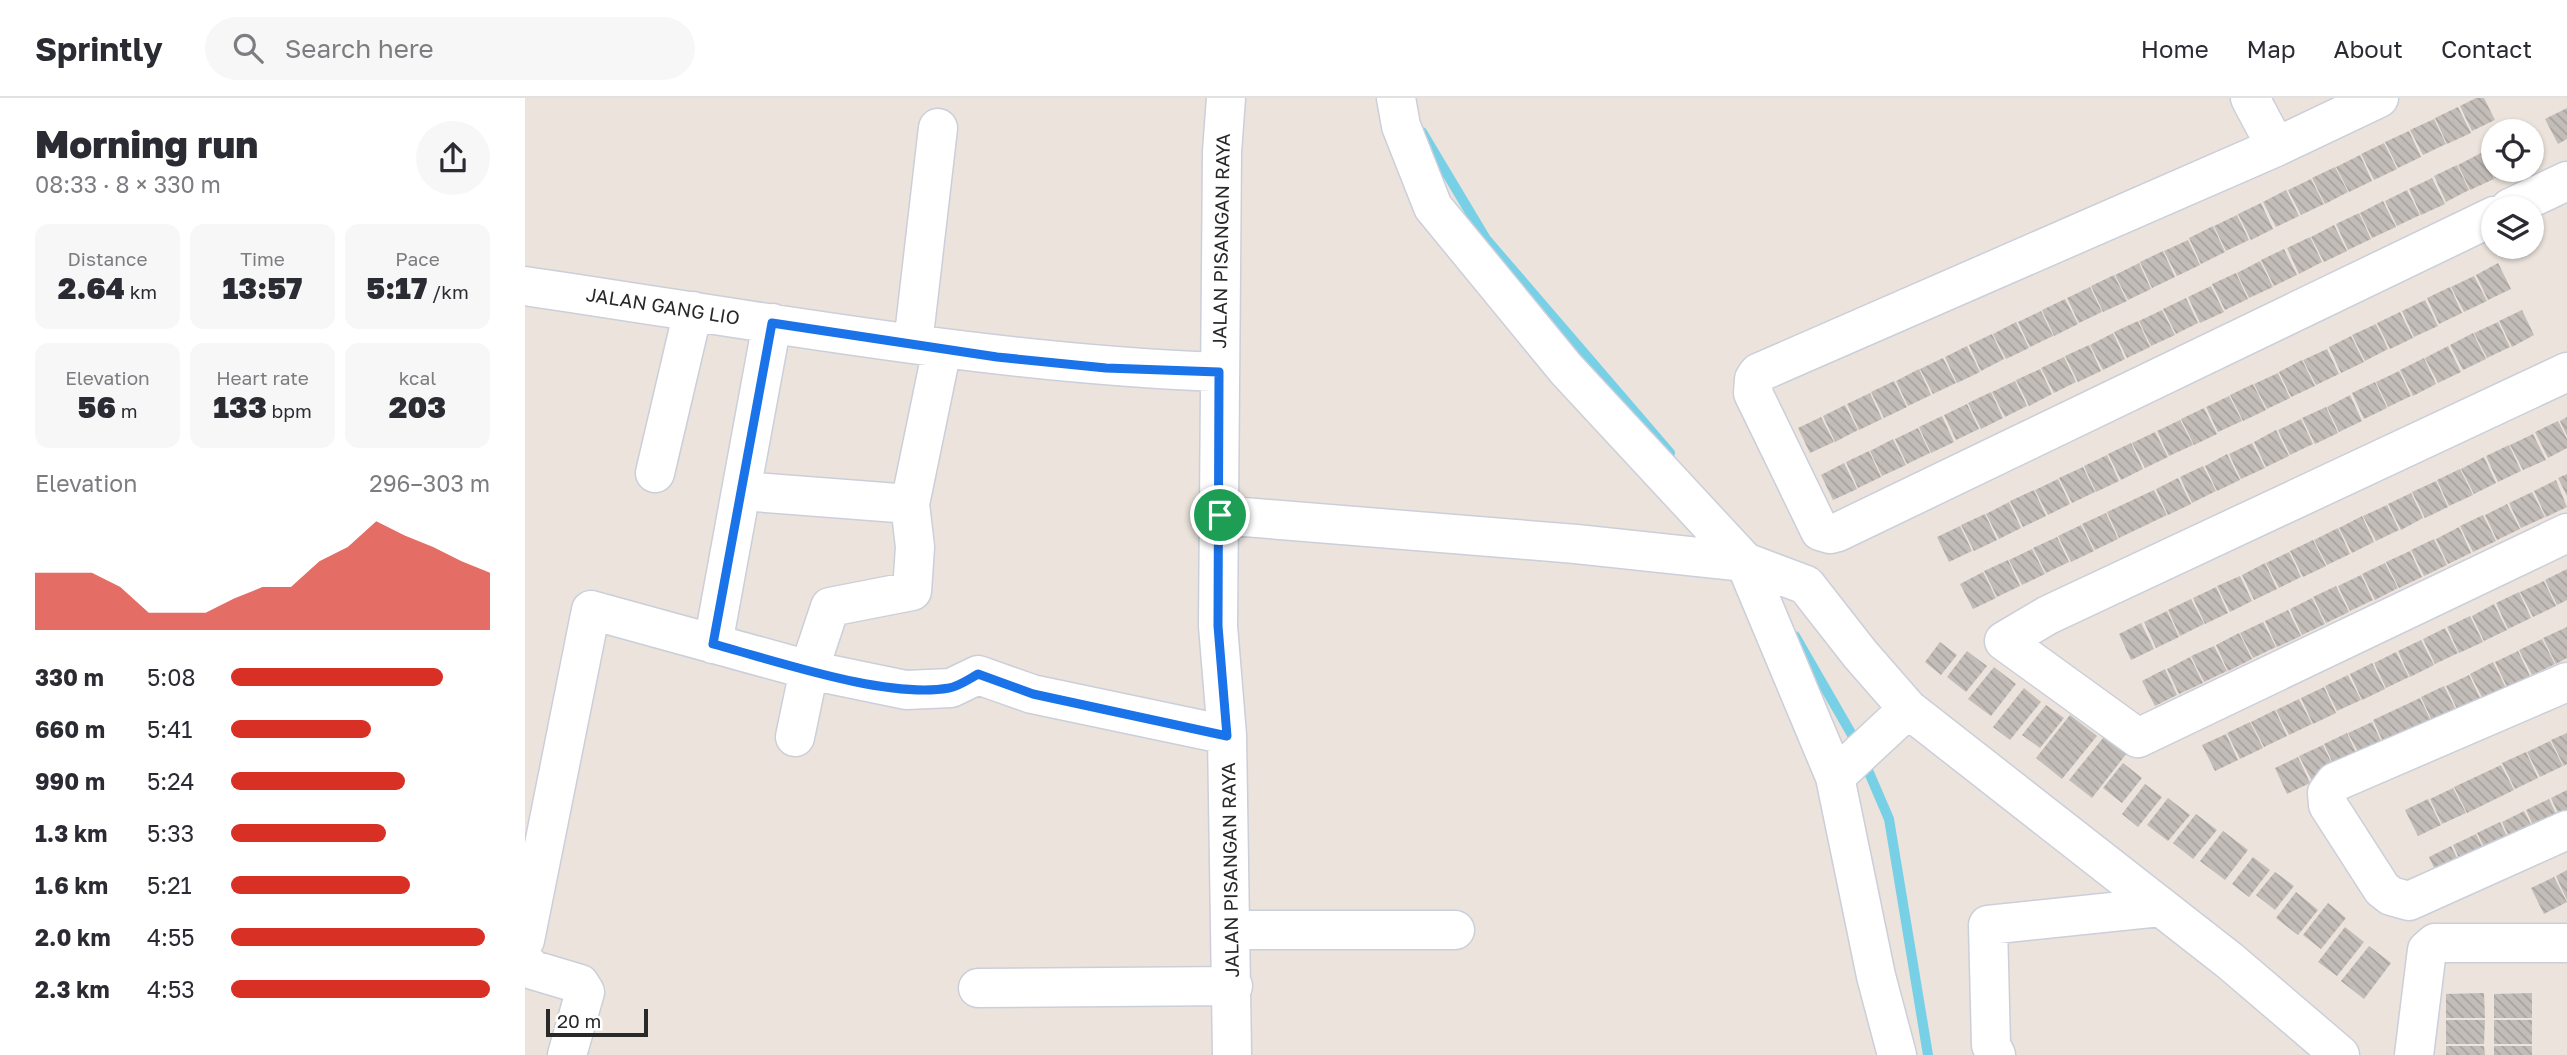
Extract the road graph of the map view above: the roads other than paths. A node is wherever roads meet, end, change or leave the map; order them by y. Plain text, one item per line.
1 (1226, 98) edge
2 (1396, 98) edge
3 (2250, 98) edge
4 (2379, 98) edge
5 (938, 128) dead end
6 (2276, 147) junction
7 (2564, 193) edge
8 (2544, 199) edge
9 (2481, 222) edge
10 (525, 286) edge
11 (693, 311) junction
12 (772, 323) junction
13 (927, 346) junction
14 (1219, 372) junction
15 (2567, 373) edge
16 (655, 473) dead end
17 (741, 491) junction
18 (910, 504) junction
19 (1220, 515) junction
20 (2567, 533) edge
21 (1745, 562) junction
22 (713, 644) junction
23 (809, 670) junction
24 (2567, 682) edge
25 (1908, 709) junction
26 (1227, 736) junction
27 (795, 737) dead end
28 (1835, 776) junction
29 (2567, 830) edge
30 (2160, 907) junction
31 (1232, 930) junction
32 (1454, 930) dead end
33 (525, 940) edge
34 (2567, 943) edge
35 (525, 962) edge
36 (1233, 986) junction
37 (978, 988) dead end
38 (567, 1055) edge
39 (1232, 1055) edge
40 (1897, 1055) edge
41 (1996, 1055) edge
42 (2340, 1055) edge
43 (2414, 1055) edge

1 - 14 street, JALAN PISANGAN RAYA
2 - 21 street
3 - 6 street
4 - 6 street
5 - 13 street
6 - 9 street
7 - 8 street
10 - 11 street, JALAN GANG LIO
11 - 12 street, JALAN GANG LIO
11 - 16 street
12 - 13 street, JALAN GANG LIO
12 - 17 street
13 - 14 street, JALAN GANG LIO
13 - 18 street
14 - 19 street, JALAN PISANGAN RAYA
15 - 20 street
17 - 18 street
17 - 22 street
18 - 23 street
19 - 21 street
19 - 26 street, JALAN PISANGAN RAYA
21 - 25 street
21 - 28 street
22 - 23 street
22 - 33 street
23 - 26 street
23 - 27 street
24 - 29 street
25 - 28 street
25 - 30 street
26 - 31 street, JALAN PISANGAN RAYA
28 - 40 street
30 - 41 street
30 - 42 street
31 - 32 street
31 - 36 street, JALAN PISANGAN RAYA
34 - 43 street
35 - 38 street
36 - 37 street
36 - 39 street, JALAN PISANGAN RAYA

